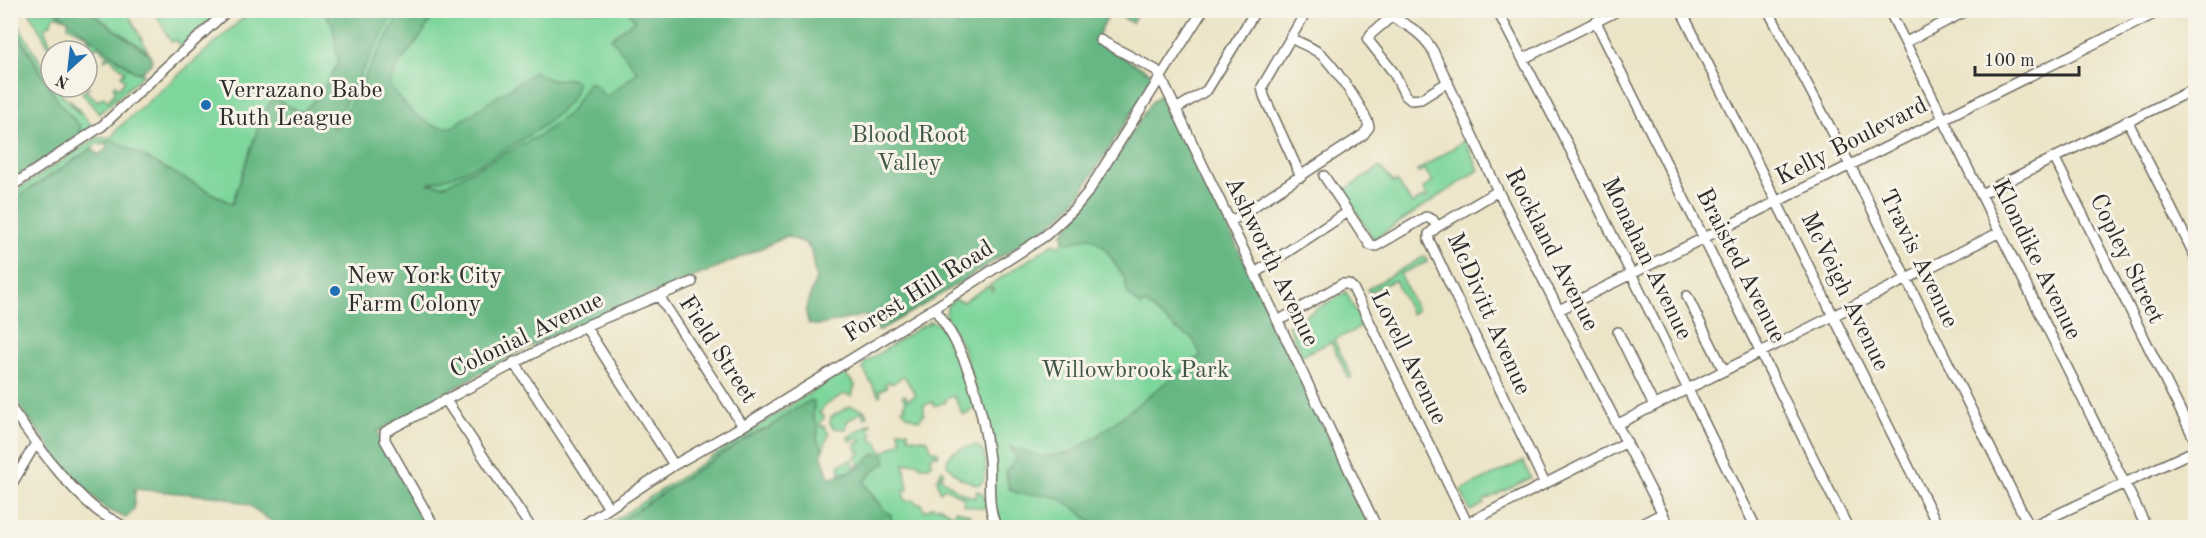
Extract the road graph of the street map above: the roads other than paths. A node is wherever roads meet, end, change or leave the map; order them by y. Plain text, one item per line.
1 (228, 10) edge
2 (1203, 10) edge
3 (1256, 10) edge
4 (1307, 10) edge
5 (1377, 10) edge
6 (1497, 10) edge
7 (1619, 10) edge
8 (1681, 10) edge
9 (1768, 10) edge
10 (1889, 10) edge
11 (1968, 10) edge
12 (2162, 10) edge
13 (1390, 17) junction
14 (1596, 22) junction
15 (1290, 38) junction
16 (1100, 40) dead end
17 (1906, 42) junction
18 (1523, 59) junction
19 (1161, 78) junction
20 (1448, 82) junction
21 (2196, 88) edge
22 (1176, 109) junction
23 (1943, 118) junction
24 (2127, 120) junction
25 (2054, 157) junction
26 (1850, 165) junction
27 (1324, 176) dead end
28 (1301, 177) junction
29 (10, 187) edge
30 (1498, 191) junction
31 (1981, 194) junction
32 (1777, 202) junction
33 (1348, 212) junction
34 (1230, 222) junction
35 (1437, 227) junction
36 (2000, 232) junction
37 (1704, 238) junction
38 (2196, 258) edge
39 (1255, 273) junction
40 (1631, 274) junction
41 (1906, 279) junction
42 (692, 282) dead end
43 (659, 296) junction
44 (1688, 296) dead end
45 (934, 308) junction
46 (1559, 310) junction
47 (1834, 315) junction
48 (1278, 321) junction
49 (585, 326) junction
50 (1618, 332) dead end
51 (1761, 352) junction
52 (514, 362) junction
53 (1724, 371) junction
54 (1688, 389) junction
55 (445, 399) junction
56 (1654, 406) junction
57 (10, 407) edge
58 (1618, 424) junction
59 (743, 426) junction
60 (1627, 442) junction
61 (2196, 442) edge
62 (36, 443) junction
63 (2196, 450) edge
64 (10, 463) edge
65 (674, 465) junction
66 (21, 469) junction
67 (1545, 484) junction
68 (2125, 484) junction
69 (10, 487) edge
70 (609, 508) junction
71 (1663, 513) junction
72 (1462, 525) edge
73 (2029, 527) edge
74 (126, 528) edge
75 (435, 528) edge
76 (531, 528) edge
77 (579, 528) edge
78 (998, 528) edge
79 (1377, 528) edge
80 (1634, 528) edge
81 (1670, 528) edge
82 (1756, 528) edge
83 (1848, 528) edge
84 (1939, 528) edge
85 (2147, 528) edge

1 - 29 street
2 - 19 street, Forest Hill Road
3 - 22 street
4 - 15 street
5 - 13 street, Rockland Avenue
6 - 18 street, Monahan Avenue
7 - 14 street
8 - 32 street, McVeigh Avenue
9 - 26 street, Travis Avenue
10 - 17 street, Klondike Avenue
11 - 17 street
12 - 23 street, Kelly Boulevard
13 - 20 street, Rockland Avenue
13 - 20 street
14 - 18 street
14 - 37 street, Braisted Avenue
15 - 28 street
15 - 28 street
16 - 19 street, Ashworth Avenue
17 - 23 street, Klondike Avenue
18 - 40 street, Monahan Avenue
19 - 22 street, Ashworth Avenue
19 - 45 street, Forest Hill Road
20 - 30 street, Rockland Avenue
21 - 24 street
22 - 34 street, Ashworth Avenue
23 - 26 street, Kelly Boulevard
23 - 31 street, Klondike Avenue
24 - 25 street
24 - 38 street
25 - 31 street
25 - 61 street, Copley Street
26 - 32 street, Kelly Boulevard
26 - 41 street, Travis Avenue
27 - 33 street
28 - 34 street
30 - 35 street, McDivitt Avenue
30 - 46 street, Rockland Avenue
31 - 36 street, Klondike Avenue
32 - 37 street, Kelly Boulevard
32 - 47 street, McVeigh Avenue
33 - 35 street
33 - 39 street
34 - 39 street, Ashworth Avenue
35 - 67 street, McDivitt Avenue
36 - 41 street
36 - 68 street, Klondike Avenue
37 - 40 street, Kelly Boulevard
37 - 51 street, Braisted Avenue
39 - 48 street, Ashworth Avenue
40 - 46 street, Kelly Boulevard
40 - 54 street, Monahan Avenue
41 - 47 street
41 - 73 street, Travis Avenue
42 - 43 street, Colonial Avenue
43 - 49 street, Colonial Avenue
43 - 59 street, Field Street
44 - 53 street
45 - 59 street, Forest Hill Road
45 - 78 street
46 - 58 street, Rockland Avenue
47 - 51 street
47 - 84 street, McVeigh Avenue
48 - 72 street, Lovell Avenue
48 - 79 street, Ashworth Avenue
49 - 52 street, Colonial Avenue
49 - 65 street
50 - 56 street
51 - 53 street
51 - 83 street, Braisted Avenue
52 - 55 street, Colonial Avenue
52 - 70 street
53 - 54 street
54 - 56 street
54 - 82 street, Monahan Avenue
55 - 75 street, Colonial Avenue
55 - 76 street
56 - 58 street
57 - 62 street
58 - 60 street, Rockland Avenue
59 - 65 street, Forest Hill Road
60 - 67 street
60 - 71 street, Rockland Avenue
62 - 66 street
62 - 74 street
63 - 68 street
64 - 66 street
65 - 70 street, Forest Hill Road
66 - 69 street
67 - 72 street
68 - 73 street
68 - 85 street, Klondike Avenue
70 - 77 street, Forest Hill Road
71 - 80 street
71 - 81 street, Rockland Avenue

